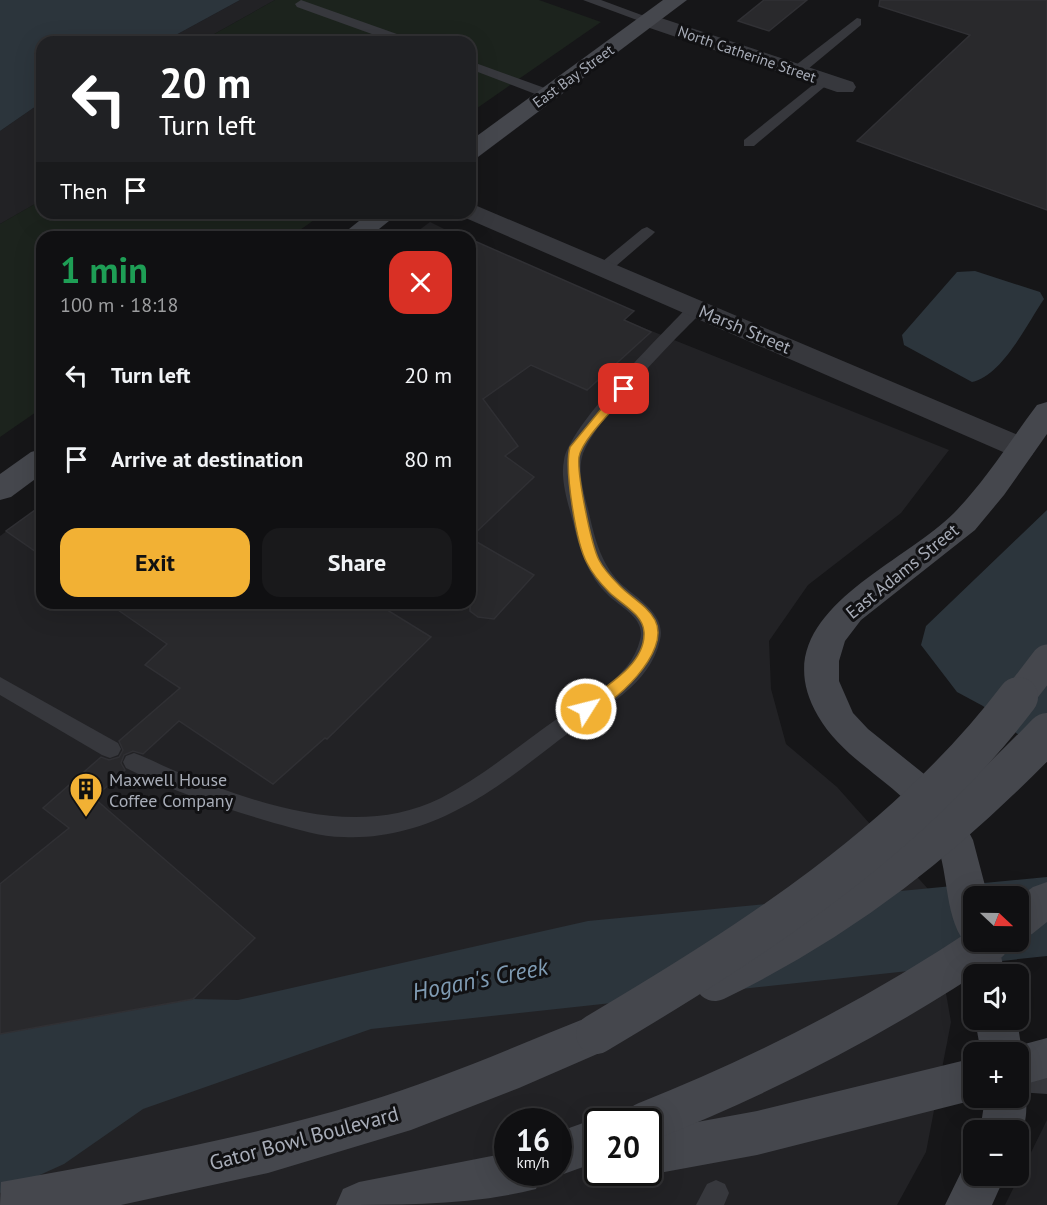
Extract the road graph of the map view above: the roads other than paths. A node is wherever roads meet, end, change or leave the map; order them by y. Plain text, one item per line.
1 (590, 0) edge
2 (677, 0) edge
3 (301, 4) dead end
4 (649, 20) junction
5 (857, 22) dead end
6 (389, 36) edge
7 (476, 67) edge
8 (797, 71) junction
9 (834, 84) joint
10 (548, 94) junction
11 (749, 143) dead end
12 (476, 148) edge
13 (476, 214) edge
14 (378, 219) edge
15 (360, 231) edge
16 (647, 232) dead end
17 (603, 269) junction
18 (696, 308) junction
19 (1047, 412) edge
20 (1021, 448) junction
21 (36, 463) edge
22 (0, 489) edge
23 (1047, 660) edge
24 (0, 685) edge
25 (1047, 733) edge
26 (110, 749) dead end
27 (134, 762) dead end
28 (964, 886) edge
29 (1047, 899) edge
30 (1029, 913) edge
31 (974, 952) edge
32 (596, 1034) junction
33 (1047, 1058) edge
34 (1029, 1063) edge
35 (1029, 1081) edge
36 (963, 1082) edge
37 (1047, 1082) edge
38 (662, 1115) edge
39 (662, 1150) edge
40 (494, 1176) edge
41 (978, 1186) edge
42 (1, 1205) edge
43 (359, 1205) edge
44 (968, 1205) edge

1 - 4 lane
2 - 4 main road, East Bay Street
3 - 6 lane
4 - 8 street, North Catherine Street
4 - 10 main road, East Bay Street
5 - 8 lane
7 - 10 lane
8 - 9 street, North Catherine Street
9 - 11 lane
10 - 12 main road, East Bay Street
13 - 17 street, Marsh Street
14 - 15 main road
16 - 17 lane
17 - 18 street, Marsh Street
18 - 20 street, Marsh Street
18 - 27 lane
19 - 20 main road, East Adams Street
20 - 28 main road, East Adams Street
21 - 22 main road
23 - 32 main road, bridge
24 - 26 lane
25 - 32 main road, bridge
29 - 30 main road
31 - 38 main road, bridge
32 - 42 main road, Gator Bowl Boulevard
33 - 34 main road
35 - 37 lane
36 - 39 main road
40 - 43 main road
41 - 44 main road

